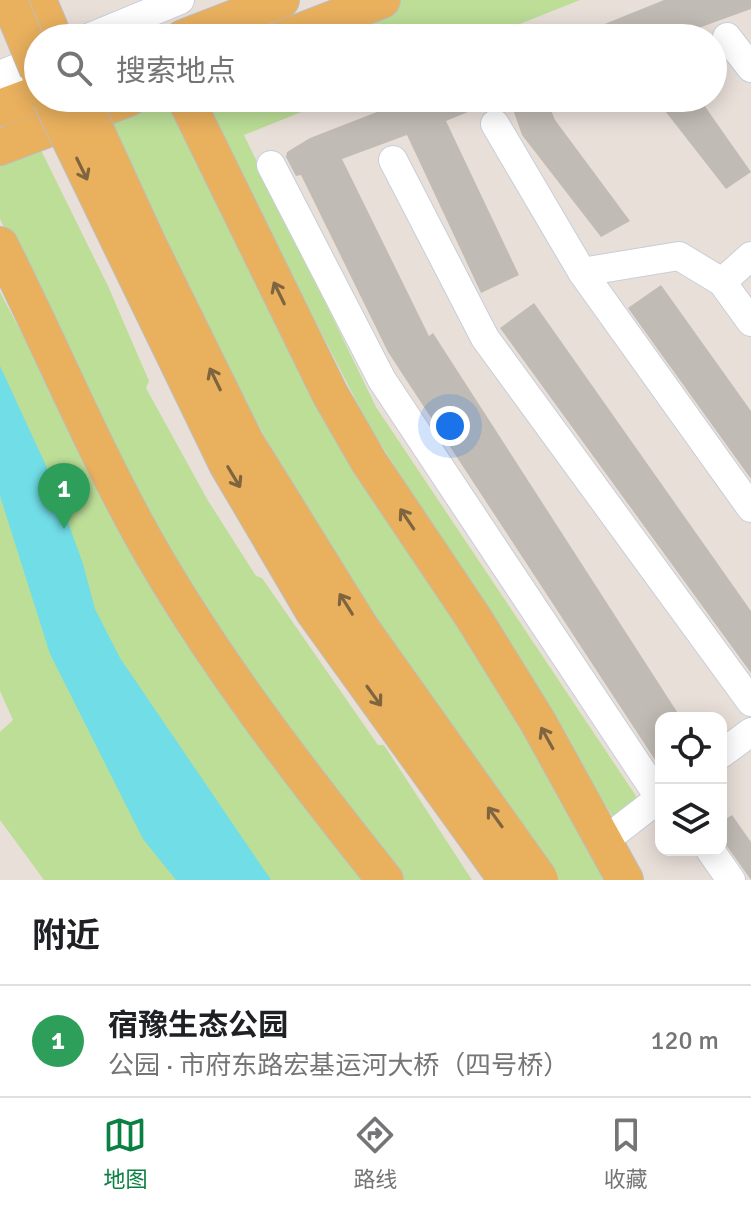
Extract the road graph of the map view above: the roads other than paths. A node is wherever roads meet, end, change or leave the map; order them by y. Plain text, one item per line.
1 (9, 0) edge
2 (38, 0) edge
3 (180, 0) edge
4 (281, 0) edge
5 (382, 0) edge
6 (48, 24) edge
7 (122, 24) edge
8 (219, 24) edge
9 (320, 24) edge
10 (24, 36) edge
11 (727, 37) dead end
12 (24, 65) edge
13 (751, 68) edge
14 (0, 75) edge
15 (24, 99) edge
16 (0, 108) edge
17 (56, 112) edge
18 (87, 112) edge
19 (92, 112) edge
20 (192, 112) edge
21 (495, 124) dead end
22 (0, 147) edge
23 (393, 160) dead end
24 (271, 165) dead end
25 (0, 245) edge
26 (751, 256) edge
27 (582, 272) junction
28 (722, 282) junction
29 (751, 322) edge
30 (751, 508) edge
31 (751, 702) edge
32 (751, 732) edge
33 (727, 750) edge
34 (655, 790) edge
35 (655, 800) edge
36 (604, 841) junction
37 (714, 856) edge
38 (385, 880) edge
39 (507, 880) edge
40 (540, 880) edge
41 (625, 880) edge
42 (731, 880) edge

1 - 10 main road, bridge
2 - 6 main road
3 - 7 lane
4 - 8 main road
5 - 9 main road
11 - 13 lane
12 - 14 lane
15 - 16 main road
17 -> 39 main road, bridge
40 -> 18 main road, bridge
19 - 22 main road
36 -> 20 main road
21 - 27 lane
23 - 31 lane
24 - 34 lane
25 - 38 main road
26 - 28 lane
27 - 28 lane
27 - 30 lane
28 - 29 lane
32 - 33 lane
35 - 36 lane
36 - 41 main road
37 - 42 lane

